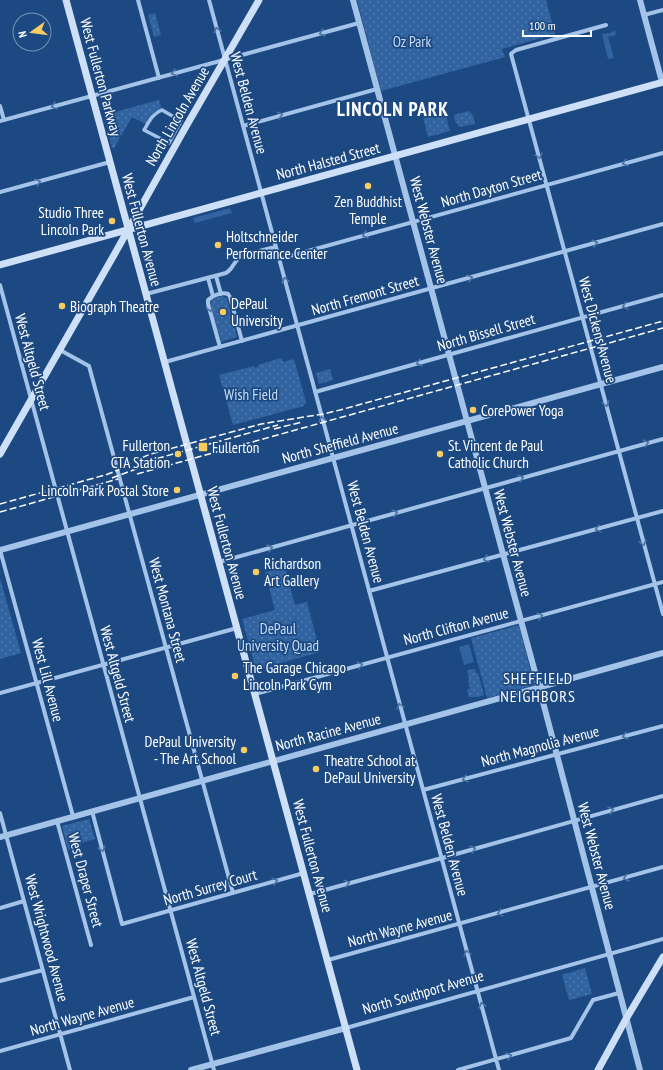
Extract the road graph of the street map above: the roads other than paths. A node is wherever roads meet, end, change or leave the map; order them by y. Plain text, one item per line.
1 (66, 0) edge
2 (138, 0) edge
3 (209, 0) edge
4 (259, 0) edge
5 (353, 0) edge
6 (640, 0) edge
7 (663, 10) edge
8 (644, 15) junction
9 (359, 23) junction
10 (606, 25) dead end
11 (225, 59) junction
12 (159, 78) junction
13 (663, 83) edge
14 (377, 89) junction
15 (92, 96) junction
16 (0, 106) edge
17 (528, 119) junction
18 (2, 121) edge
19 (243, 126) junction
20 (169, 143) joint
21 (663, 153) edge
22 (395, 156) junction
23 (110, 162) junction
24 (546, 185) junction
25 (0, 192) edge
26 (261, 192) junction
27 (413, 222) junction
28 (663, 224) edge
29 (128, 229) junction
30 (276, 247) junction
31 (564, 252) junction
32 (279, 259) junction
33 (0, 265) edge
34 (216, 276) junction
35 (208, 278) junction
36 (0, 285) edge
37 (431, 289) junction
38 (146, 294) junction
39 (221, 294) junction
40 (663, 295) edge
41 (213, 296) junction
42 (582, 318) junction
43 (297, 326) junction
44 (242, 341) junction
45 (220, 347) junction
46 (60, 350) junction
47 (449, 355) junction
48 (165, 362) junction
49 (663, 367) edge
50 (601, 384) junction
51 (315, 392) junction
52 (31, 400) junction
53 (467, 421) junction
54 (663, 439) edge
55 (619, 451) junction
56 (0, 454) edge
57 (333, 458) junction
58 (485, 488) junction
59 (201, 494) junction
60 (663, 511) edge
61 (129, 514) junction
62 (637, 518) junction
63 (351, 525) junction
64 (67, 532) junction
65 (0, 550) edge
66 (503, 554) junction
67 (219, 562) junction
68 (663, 582) edge
69 (655, 584) junction
70 (369, 591) junction
71 (663, 614) edge
72 (521, 621) junction
73 (237, 628) junction
74 (166, 647) junction
75 (663, 653) edge
76 (387, 658) junction
77 (103, 665) junction
78 (36, 683) junction
79 (539, 688) junction
80 (0, 693) edge
81 (255, 694) junction
82 (405, 724) junction
83 (663, 726) edge
84 (556, 754) junction
85 (274, 761) junction
86 (203, 780) junction
87 (423, 790) junction
88 (663, 796) edge
89 (140, 798) junction
90 (92, 811) junction
91 (0, 813) edge
92 (73, 816) junction
93 (58, 821) junction
94 (574, 821) junction
95 (3, 836) edge
96 (442, 858) junction
97 (663, 867) edge
98 (304, 873) junction
99 (592, 888) junction
100 (233, 893) junction
101 (310, 894) junction
102 (24, 901) junction
103 (0, 908) edge
104 (170, 910) junction
105 (460, 924) junction
106 (663, 940) edge
107 (91, 945) dead end
108 (609, 954) junction
109 (663, 956) edge
110 (328, 960) junction
111 (43, 970) junction
112 (0, 981) edge
113 (478, 991) junction
114 (619, 993) junction
115 (194, 997) junction
116 (626, 1019) junction
117 (346, 1028) junction
118 (60, 1034) junction
119 (0, 1051) edge
120 (496, 1059) junction
121 (213, 1067) edge
122 (70, 1070) edge
123 (191, 1070) edge
124 (358, 1070) edge
125 (458, 1070) edge
126 (499, 1070) edge
127 (598, 1070) edge
128 (640, 1070) edge

1 - 15 main road, West Fullerton Parkway
2 - 12 street
11 -> 3 street, West Belden Avenue
4 - 11 main road, North Lincoln Avenue
5 - 9 street, West Webster Avenue
6 - 8 street
7 - 8 street
8 - 13 street
9 -> 11 street
9 - 14 street, West Webster Avenue
10 - 17 street, West Dickens Avenue
11 -> 12 street
11 - 19 street, West Belden Avenue
11 - 29 main road, North Lincoln Avenue
12 - 15 street
13 - 17 main road, North Halsted Street
19 -> 14 street
14 - 22 street, West Webster Avenue
15 -> 18 street
15 - 23 main road, West Fullerton Parkway
16 - 18 street
17 - 22 main road, North Halsted Street
17 -> 24 street, West Dickens Avenue
19 - 26 street, West Belden Avenue
20 - 20 street
21 -> 24 street, North Dayton Street
22 - 26 main road, North Halsted Street
22 - 27 street, West Webster Avenue
25 -> 23 street
23 - 29 main road, West Fullerton Avenue
24 - 27 street, North Dayton Street
24 - 31 street, West Dickens Avenue
26 - 29 main road, North Halsted Street
26 - 30 street, West Belden Avenue
27 -> 32 street, North Dayton Street
27 - 37 street, West Webster Avenue
31 -> 28 street, North Fremont Street
29 - 33 main road, North Halsted Street
29 - 38 main road, West Fullerton Avenue
29 - 46 main road, North Lincoln Avenue
30 - 32 street, West Belden Avenue
30 - 34 street
37 -> 31 street, North Fremont Street
31 - 42 street, West Dickens Avenue
43 -> 32 street, West Belden Avenue
34 - 35 street
34 - 39 street
35 - 38 street
35 - 41 street
36 - 52 street, West Altgeld Street
37 - 43 street, North Fremont Street
37 - 47 street, West Webster Avenue
38 - 48 main road, West Fullerton Avenue
39 - 41 street
39 - 44 street
40 -> 42 street, North Bissell Street
41 -> 45 street
42 - 47 street, North Bissell Street
42 - 50 street, West Dickens Avenue
43 - 44 street, North Fremont Street
43 - 51 street, West Belden Avenue
44 - 45 street, North Fremont Street
45 - 48 street, North Fremont Street
46 - 52 main road, North Lincoln Avenue
46 - 61 street, West Montana Street
47 -> 51 street, North Bissell Street
47 - 53 street, West Webster Avenue
48 - 59 main road, West Fullerton Avenue
49 - 50 street, North Sheffield Avenue
50 - 53 street, North Sheffield Avenue
50 -> 55 street, West Dickens Avenue
57 -> 51 street, West Belden Avenue
52 - 56 main road, North Lincoln Avenue
52 - 64 street, West Altgeld Street
53 - 57 street, North Sheffield Avenue
53 - 58 street, West Webster Avenue
55 -> 54 street
58 -> 55 street
55 - 62 street, West Dickens Avenue
57 - 59 street, North Sheffield Avenue
57 - 63 street, West Belden Avenue
63 -> 58 street
58 - 66 street, West Webster Avenue
59 - 61 street, North Sheffield Avenue
59 - 67 main road, West Fullerton Avenue
60 - 62 street
61 - 64 street, North Sheffield Avenue
61 - 74 street, West Montana Street
62 -> 66 street
62 -> 69 street, West Dickens Avenue
67 -> 63 street
63 - 70 street, West Belden Avenue
64 - 65 street, North Sheffield Avenue
64 - 77 street, West Altgeld Street
65 - 78 street, West Lill Avenue
66 -> 70 street
66 - 72 street, West Webster Avenue
67 - 73 main road, West Fullerton Avenue
68 - 69 street, North Clifton Avenue
69 - 71 street, West Dickens Avenue
72 -> 69 street, North Clifton Avenue
70 - 76 street, West Belden Avenue
72 - 76 street, North Clifton Avenue
72 - 79 street, West Webster Avenue
73 - 74 street
73 - 81 main road, West Fullerton Avenue
74 - 77 street
74 - 86 street, West Montana Street
75 - 79 street, North Racine Avenue
81 -> 76 street, North Clifton Avenue
82 -> 76 street, West Belden Avenue
77 - 78 street
77 - 89 street, West Altgeld Street
78 - 80 street
78 - 92 street, West Lill Avenue
79 - 82 street, North Racine Avenue
79 - 84 street, West Webster Avenue
81 - 85 main road, West Fullerton Avenue
82 - 85 street, North Racine Avenue
82 - 87 street, West Belden Avenue
83 -> 84 street, North Magnolia Avenue
84 -> 87 street, North Magnolia Avenue
84 - 94 street, West Webster Avenue
85 - 86 street, North Racine Avenue
85 - 98 main road, West Fullerton Avenue
86 - 89 street, North Racine Avenue
86 - 100 street, West Montana Street
87 - 96 street, West Belden Avenue
94 -> 88 street
89 - 90 street, North Racine Avenue
89 - 104 street, West Altgeld Street
90 - 92 street, North Racine Avenue
90 -> 104 street, North Surrey Court
91 - 95 street, West Wrightwood Avenue
92 - 93 street, North Racine Avenue
93 - 95 street, North Racine Avenue
93 - 107 street, West Draper Street
96 -> 94 street
94 - 99 street, West Webster Avenue
95 - 102 street, West Wrightwood Avenue
101 -> 96 street
96 - 105 street, West Belden Avenue
97 -> 99 street, North Wayne Avenue
100 -> 98 street, North Surrey Court
98 - 101 main road, West Fullerton Avenue
99 -> 105 street, North Wayne Avenue
99 - 108 street, West Webster Avenue
100 - 104 street, North Surrey Court
101 - 110 main road, West Fullerton Avenue
102 - 103 street
102 - 111 street, West Wrightwood Avenue
104 - 115 street, West Altgeld Street
105 - 110 street, North Wayne Avenue
113 -> 105 street, West Belden Avenue
106 - 108 street, North Southport Avenue
108 - 113 street, North Southport Avenue
108 - 114 street, West Webster Avenue
109 - 116 main road
110 - 117 main road, West Fullerton Avenue
111 - 112 street
111 - 118 street, West Wrightwood Avenue
113 - 117 street, North Southport Avenue
120 -> 113 street, West Belden Avenue
114 - 116 street, West Webster Avenue
120 -> 114 street
115 - 118 street, North Wayne Avenue
115 - 121 street, West Altgeld Street
116 - 127 main road
116 - 128 street, West Webster Avenue
117 - 121 street, North Southport Avenue
117 - 124 main road, West Fullerton Avenue
118 - 119 street, North Wayne Avenue
118 - 122 street, West Wrightwood Avenue
120 - 125 street
120 - 126 street, West Belden Avenue
121 - 123 street, North Southport Avenue

